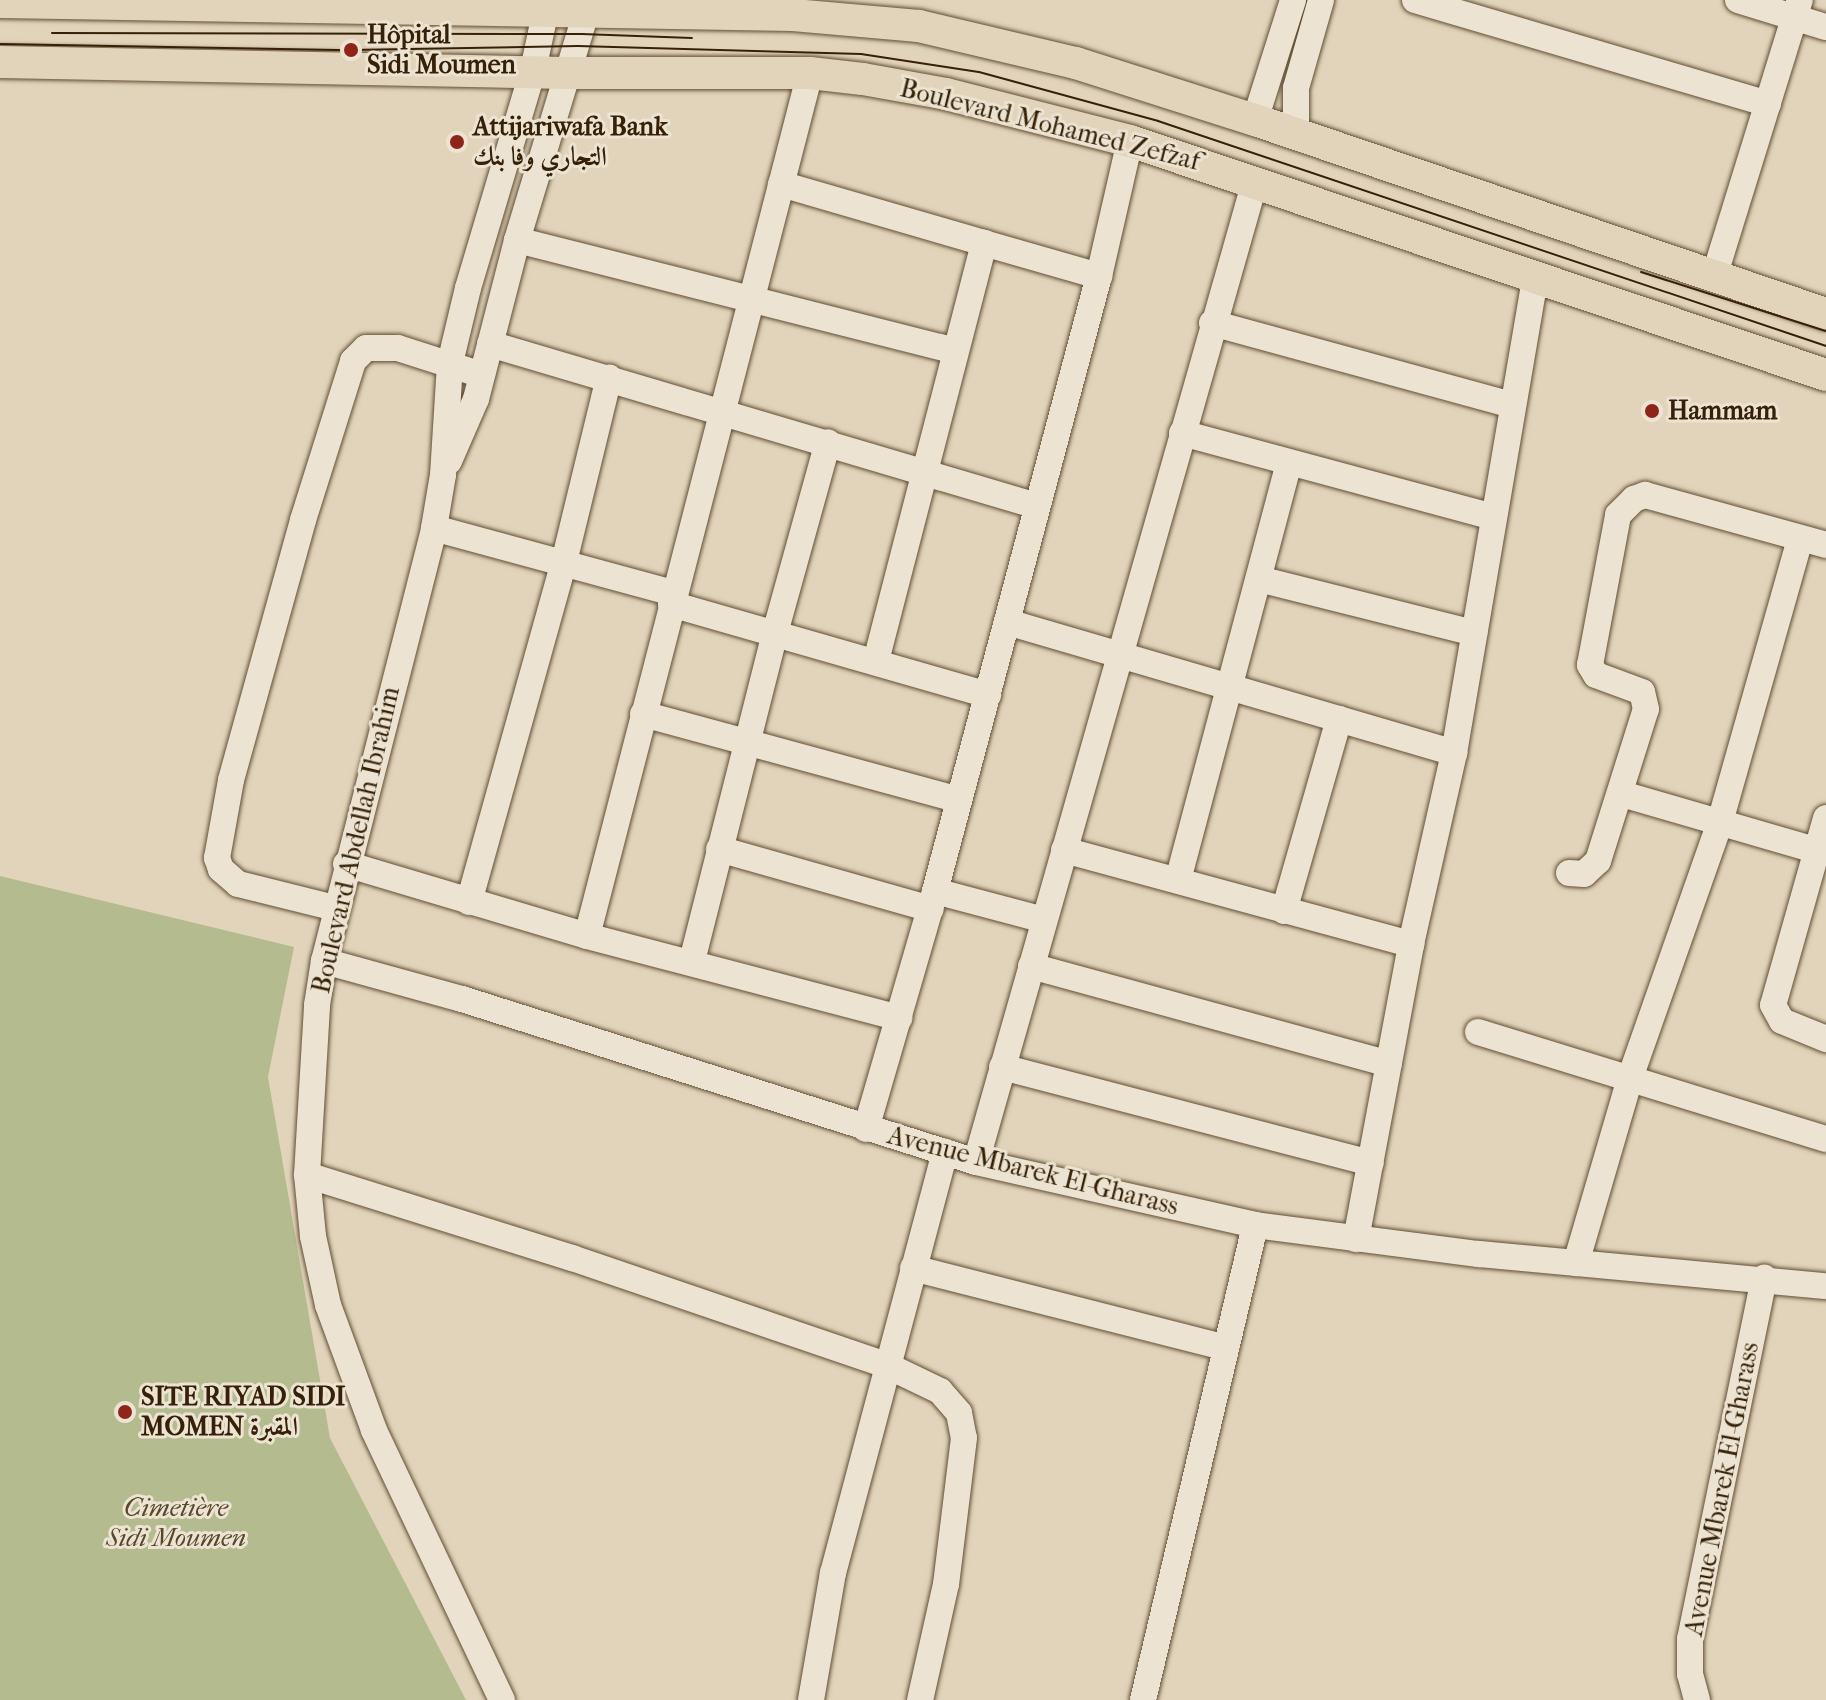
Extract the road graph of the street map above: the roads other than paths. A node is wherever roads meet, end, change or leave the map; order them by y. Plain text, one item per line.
1 (1293, 0) edge
2 (1321, 0) edge
3 (1415, 0) edge
4 (1738, 0) edge
5 (0, 2) edge
6 (546, 6) edge
7 (589, 7) edge
8 (1797, 9) edge
9 (1826, 27) edge
10 (0, 62) edge
11 (533, 70) junction
12 (566, 73) junction
13 (810, 73) junction
14 (1768, 104) junction
15 (1255, 120) junction
16 (1296, 135) junction
17 (1130, 141) junction
18 (1255, 181) junction
19 (781, 184) junction
20 (517, 240) junction
21 (984, 243) junction
22 (1099, 276) junction
23 (1535, 277) junction
24 (1714, 277) junction
25 (751, 297) junction
26 (1826, 314) edge
27 (1212, 323) junction
28 (490, 344) junction
29 (955, 351) junction
30 (450, 363) junction
31 (482, 375) junction
32 (1826, 375) edge
33 (609, 377) junction
34 (1511, 405) junction
35 (722, 410) junction
36 (1182, 433) junction
37 (828, 442) junction
38 (1289, 463) junction
39 (927, 471) junction
40 (443, 475) junction
41 (1037, 506) junction
42 (1494, 517) junction
43 (434, 528) junction
44 (1800, 539) junction
45 (1826, 545) edge
46 (564, 562) junction
47 (1259, 579) junction
48 (672, 598) junction
49 (1007, 622) junction
50 (775, 633) junction
51 (1474, 633) junction
52 (1118, 657) junction
53 (876, 661) junction
54 (1231, 688) junction
55 (988, 695) junction
56 (643, 714) junction
57 (1339, 719) junction
58 (746, 743) junction
59 (1454, 753) junction
60 (1622, 794) junction
61 (959, 800) junction
62 (1826, 818) edge
63 (1720, 822) junction
64 (719, 849) junction
65 (1064, 850) junction
66 (1815, 850) junction
67 (346, 864) junction
68 (1569, 873) dead end
69 (1178, 880) junction
70 (933, 900) junction
71 (469, 902) junction
72 (335, 908) junction
73 (1284, 911) junction
74 (1044, 920) junction
75 (587, 936) junction
76 (1411, 944) junction
77 (324, 961) junction
78 (692, 961) junction
79 (1031, 966) junction
80 (899, 1018) junction
81 (1478, 1032) dead end
82 (1826, 1039) edge
83 (1389, 1064) junction
84 (1002, 1067) junction
85 (1630, 1078) junction
86 (866, 1129) junction
87 (1826, 1139) edge
88 (945, 1152) junction
89 (976, 1162) junction
90 (1371, 1163) junction
91 (307, 1175) junction
92 (1255, 1225) junction
93 (1356, 1239) junction
94 (1576, 1263) junction
95 (913, 1268) junction
96 (1764, 1277) junction
97 (1826, 1286) edge
98 (1226, 1348) junction
99 (886, 1365) junction
100 (502, 1700) edge
101 (811, 1700) edge
102 (920, 1700) edge
103 (1143, 1700) edge
104 (1697, 1700) edge

1 - 15 street
2 - 16 street
3 - 14 street
4 - 8 street
5 - 6 main road
6 - 7 main road
6 - 11 street, Boulevard Abdellah Ibrahim
7 - 12 street, Boulevard Abdellah Ibrahim
7 - 15 main road
8 - 9 street
8 - 14 street
10 - 11 main road, Boulevard Mohamed Zefzaf
11 - 12 main road, Boulevard Mohamed Zefzaf
11 - 30 street, Boulevard Abdellah Ibrahim
12 - 13 main road, Boulevard Mohamed Zefzaf
12 - 20 street, Boulevard Abdellah Ibrahim
13 - 17 main road, Boulevard Mohamed Zefzaf
13 - 19 street
14 - 24 street
15 - 16 main road
16 - 24 main road
17 - 18 main road, Boulevard Mohamed Zefzaf
17 - 22 street
18 - 23 main road, Boulevard Mohamed Zefzaf
18 - 27 street
19 - 21 street
19 - 25 street
20 - 25 street
20 - 28 street, Boulevard Abdellah Ibrahim
21 - 22 street
21 - 29 street
22 - 41 street
23 - 32 main road, Boulevard Mohamed Zefzaf
23 - 34 street
24 - 26 main road
25 - 29 street
25 - 35 street
27 - 34 street
27 - 36 street
28 - 31 street, Boulevard Abdellah Ibrahim
28 - 33 street
29 - 39 street
30 - 31 street
30 - 40 street, Boulevard Abdellah Ibrahim
30 - 72 street
31 - 40 street, Boulevard Abdellah Ibrahim
33 - 35 street
33 - 46 street
34 - 42 street
35 - 37 street
35 - 48 street
36 - 38 street
36 - 52 street
37 - 39 street
37 - 50 street
38 - 42 street
38 - 47 street
39 - 41 street
39 - 53 street
40 - 43 street, Boulevard Abdellah Ibrahim
41 - 49 street
42 - 51 street
43 - 46 street
43 - 67 street, Boulevard Abdellah Ibrahim
44 - 45 street
44 - 60 street
44 - 63 street
46 - 48 street
46 - 71 street
47 - 51 street
47 - 54 street
48 - 50 street
48 - 56 street
49 - 52 street
49 - 55 street
50 - 53 street
50 - 58 street
51 - 59 street
52 - 54 street
52 - 65 street
53 - 55 street
54 - 57 street
54 - 69 street
55 - 61 street
56 - 58 street
56 - 75 street
57 - 59 street
57 - 73 street
58 - 61 street
58 - 64 street
59 - 76 street
60 - 63 street
60 - 68 street
61 - 70 street
62 - 66 street
63 - 66 street
63 - 85 street
64 - 70 street
64 - 78 street
65 - 69 street
65 - 74 street
66 - 82 street
67 - 71 street
67 - 72 street, Boulevard Abdellah Ibrahim
69 - 73 street
70 - 74 street
70 - 80 street
71 - 75 street
72 - 77 street, Boulevard Abdellah Ibrahim
73 - 76 street
74 - 79 street
75 - 78 street
76 - 83 street
77 - 86 street, Avenue Mbarek El-Gharass
77 - 91 street, Boulevard Abdellah Ibrahim
78 - 80 street
79 - 83 street
79 - 84 street
80 - 86 street
81 - 85 street
83 - 90 street
84 - 89 street
84 - 90 street
85 - 87 street
85 - 94 street
86 - 88 street, Avenue Mbarek El-Gharass
88 - 89 street, Avenue Mbarek El-Gharass
88 - 95 street
89 - 92 street, Avenue Mbarek El-Gharass
90 - 93 street
91 - 99 street
91 - 100 street, Boulevard Abdellah Ibrahim
92 - 93 street, Avenue Mbarek El-Gharass
92 - 98 street
93 - 94 street, Avenue Mbarek El-Gharass
94 - 96 street, Avenue Mbarek El-Gharass
95 - 98 street
95 - 99 street
96 - 97 street, Avenue Mbarek El-Gharass
96 - 104 street, Avenue Mbarek El-Gharass
98 - 103 street
99 - 101 street
99 - 102 street

